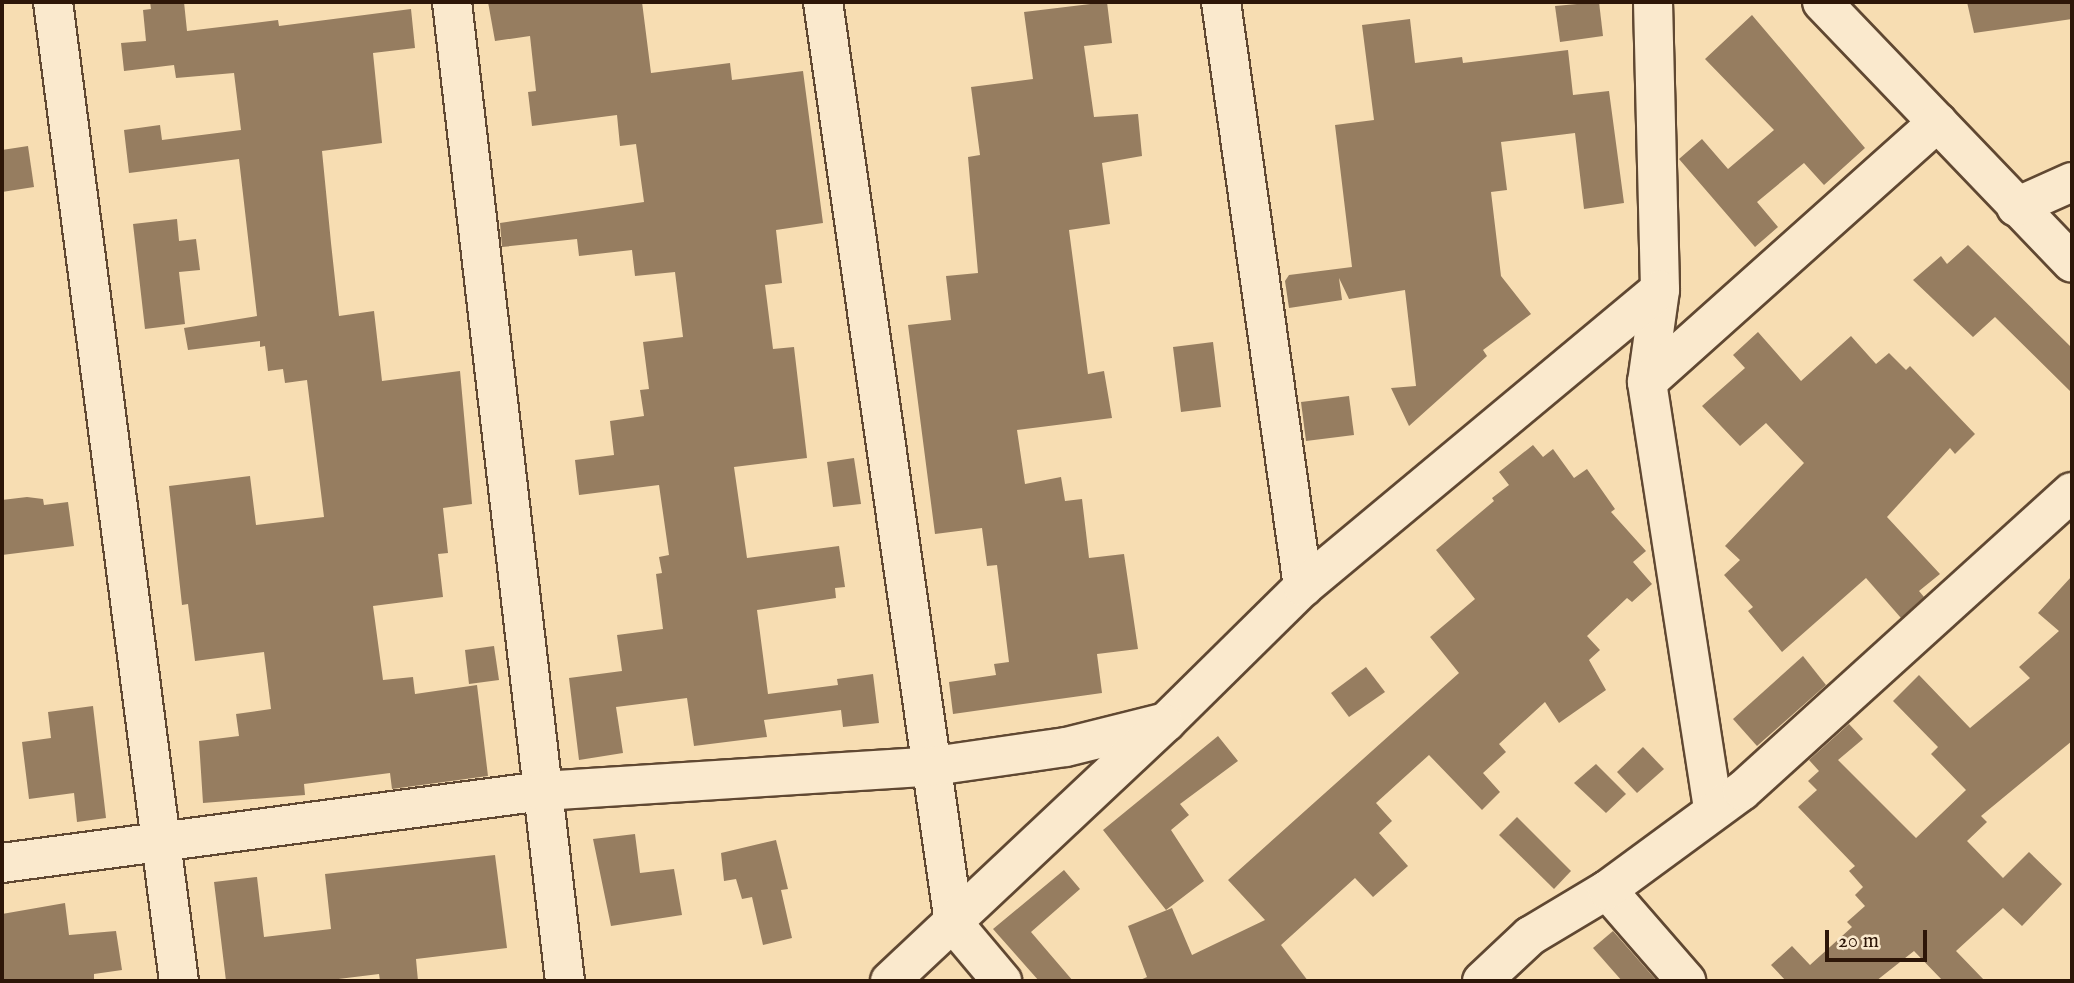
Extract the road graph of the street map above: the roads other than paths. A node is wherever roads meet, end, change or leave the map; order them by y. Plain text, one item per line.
1 (53, 2) edge
2 (452, 2) edge
3 (823, 2) edge
4 (1221, 2) edge
5 (1653, 2) edge
6 (1822, 2) edge
7 (1938, 122) junction
8 (2072, 182) edge
9 (2015, 207) junction
10 (2072, 263) edge
11 (1660, 290) junction
12 (1647, 382) junction
13 (2072, 492) edge
14 (1303, 587) junction
15 (1166, 722) junction
16 (934, 766) junction
17 (542, 791) junction
18 (1713, 810) junction
19 (162, 840) junction
20 (2, 863) edge
21 (1607, 890) junction
22 (954, 924) junction
23 (179, 981) edge
24 (565, 981) edge
25 (890, 981) edge
26 (1002, 981) edge
27 (1482, 981) edge
28 (1686, 981) edge

1 - 19 street
2 - 17 street
3 - 16 street
4 - 14 street
5 - 11 street
6 - 7 street
7 - 9 street
7 - 12 street
8 - 9 street
9 - 10 street
11 - 12 street
11 - 14 street
12 - 18 street
13 - 18 street
14 - 15 street
15 - 16 street
15 - 22 street
16 - 17 street
16 - 22 street
17 - 19 street
17 - 24 street
18 - 21 street
19 - 20 street
19 - 23 street
21 - 27 street
21 - 28 street
22 - 25 street
22 - 26 street

